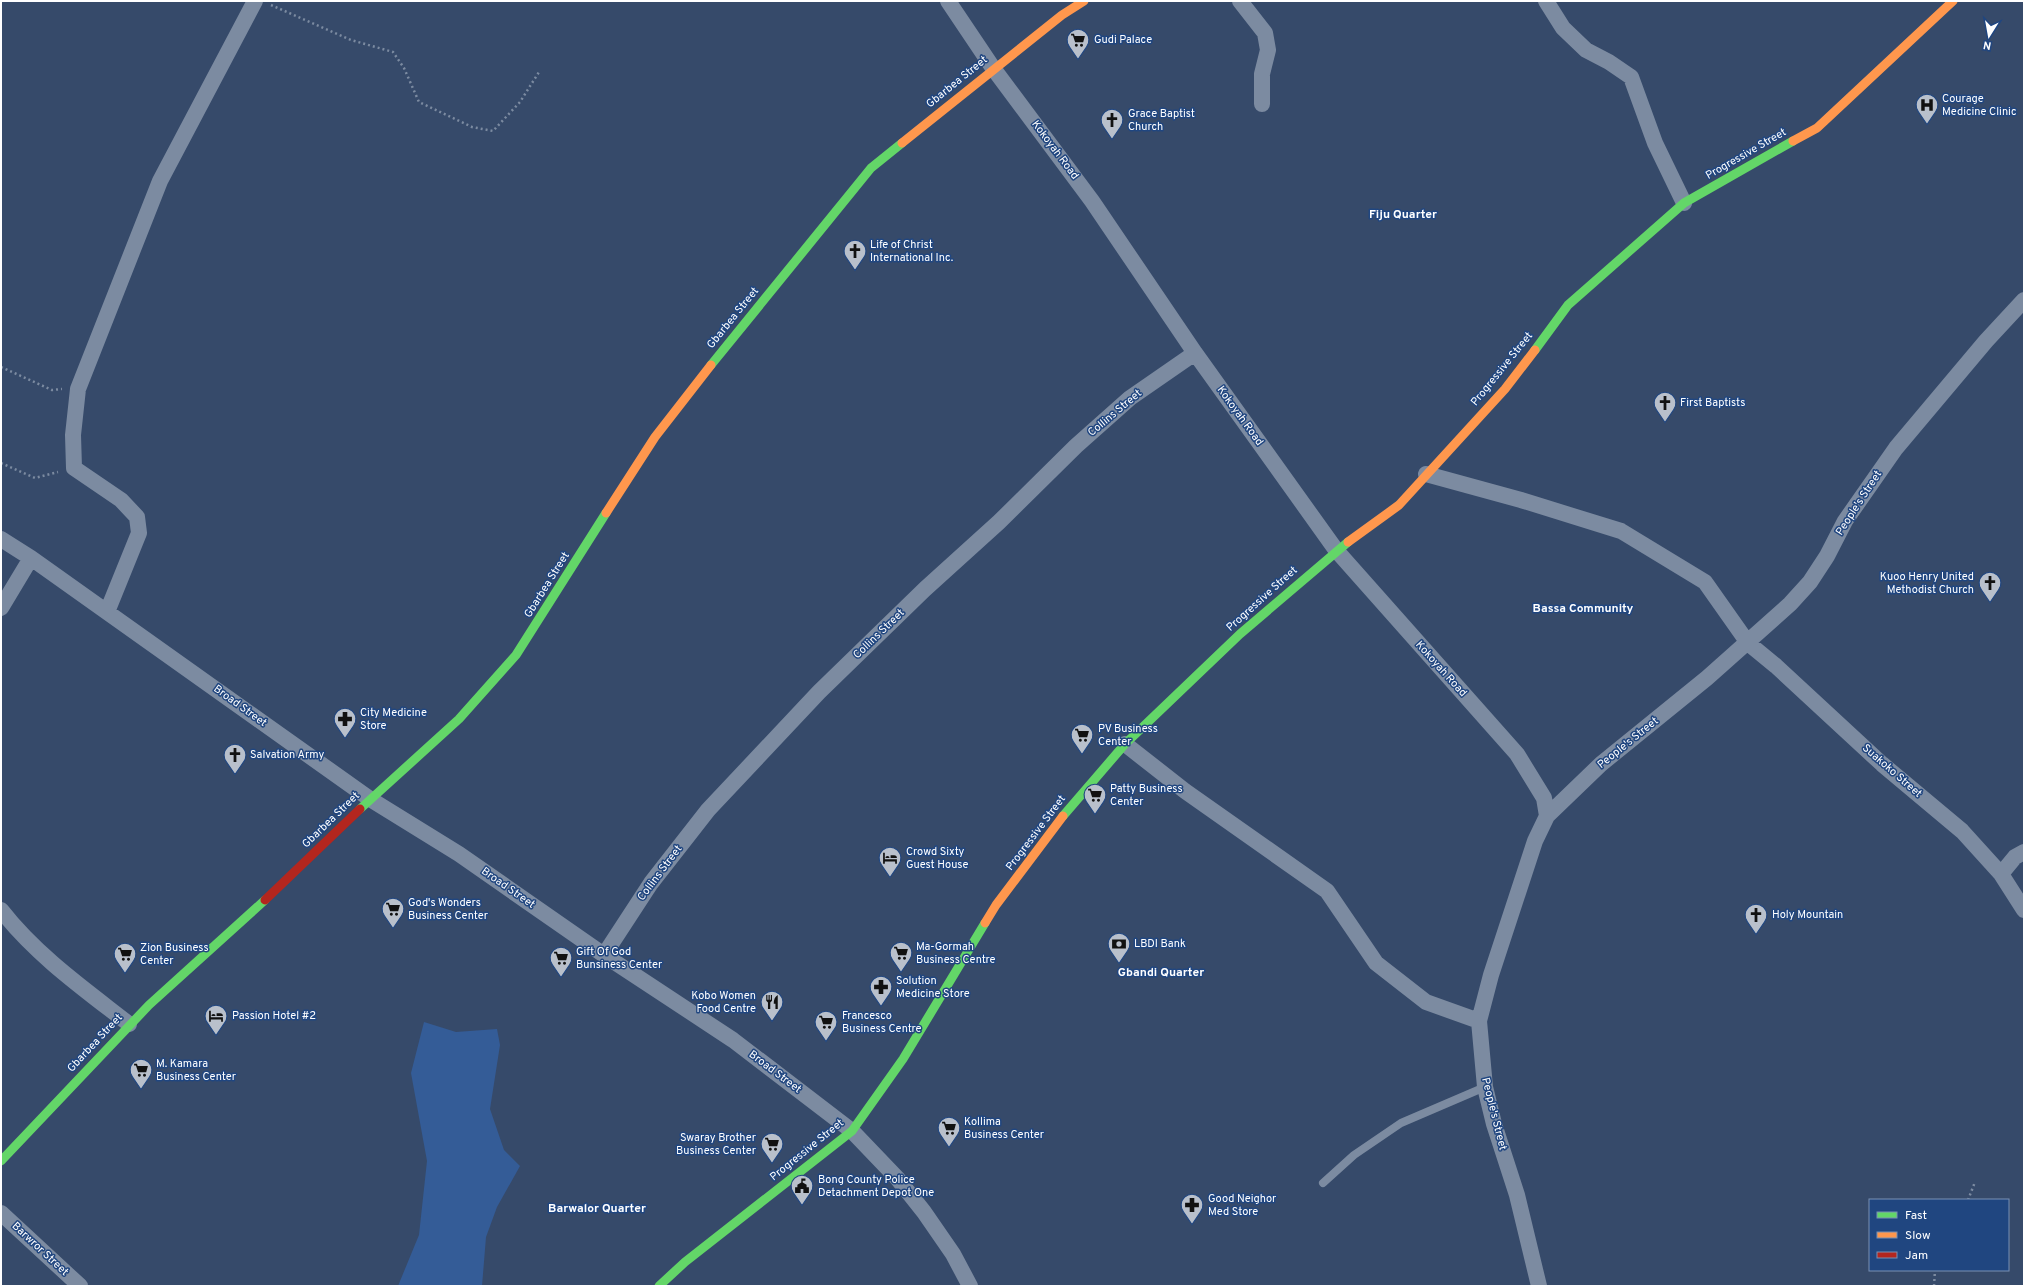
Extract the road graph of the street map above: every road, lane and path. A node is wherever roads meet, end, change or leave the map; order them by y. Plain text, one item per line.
1 (948, 1) edge
2 (1084, 1) edge
3 (1240, 1) edge
4 (1546, 1) edge
5 (1953, 1) edge
6 (262, 2) edge
7 (993, 68) junction
8 (539, 72) dead end
9 (1262, 104) dead end
10 (1684, 203) junction
11 (2024, 300) edge
12 (1195, 353) junction
13 (1, 367) edge
14 (78, 389) junction
15 (1, 463) edge
16 (74, 468) junction
17 (1426, 474) junction
18 (1, 539) edge
19 (1336, 550) junction
20 (31, 558) junction
21 (1, 608) edge
22 (107, 612) junction
23 (1748, 643) junction
24 (1125, 744) junction
25 (370, 799) junction
26 (1547, 816) junction
27 (2024, 852) edge
28 (2001, 874) junction
29 (1, 910) edge
30 (2024, 910) edge
31 (604, 955) junction
32 (1478, 1021) junction
33 (129, 1024) junction
34 (1485, 1087) junction
35 (852, 1131) junction
36 (1, 1161) edge
37 (1975, 1182) dead end
38 (1323, 1183) dead end
39 (1968, 1199) edge
40 (1, 1213) edge
41 (1935, 1271) edge
42 (80, 1286) edge
43 (659, 1286) edge
44 (970, 1286) edge
45 (1539, 1286) edge
46 (1934, 1286) edge

1 - 7 street, Kokoyah Road
2 - 7 street, Gbarbea Street
3 - 9 street
4 - 10 street
5 - 10 street, Progressive Street
6 - 8 path
6 - 14 street
7 - 12 street, Kokoyah Road
7 - 25 street, Gbarbea Street
10 - 17 street, Progressive Street
11 - 23 street, People's Street
12 - 19 street, Kokoyah Road
12 - 31 street, Collins Street
13 - 14 path
14 - 16 street
15 - 16 path
16 - 22 street
17 - 19 street, Progressive Street
17 - 23 street, Suakoko Street
18 - 20 street, Broad Street
19 - 24 street, Progressive Street
19 - 26 street, Kokoyah Road
20 - 21 street
20 - 22 street, Broad Street
22 - 25 street, Broad Street
23 - 26 street, People's Street
23 - 28 street, Suakoko Street
24 - 32 street
24 - 35 street, Progressive Street
25 - 31 street, Broad Street
25 - 33 street, Gbarbea Street
26 - 32 street, People's Street
27 - 28 street
28 - 30 street, Suakoko Street
29 - 33 street
31 - 35 street, Broad Street
32 - 34 street, People's Street
33 - 36 street, Gbarbea Street
34 - 38 lane
34 - 45 street, People's Street
35 - 43 street, Progressive Street
35 - 44 street, Broad Street
37 - 39 path
40 - 42 street, Barwror Street
41 - 46 path

